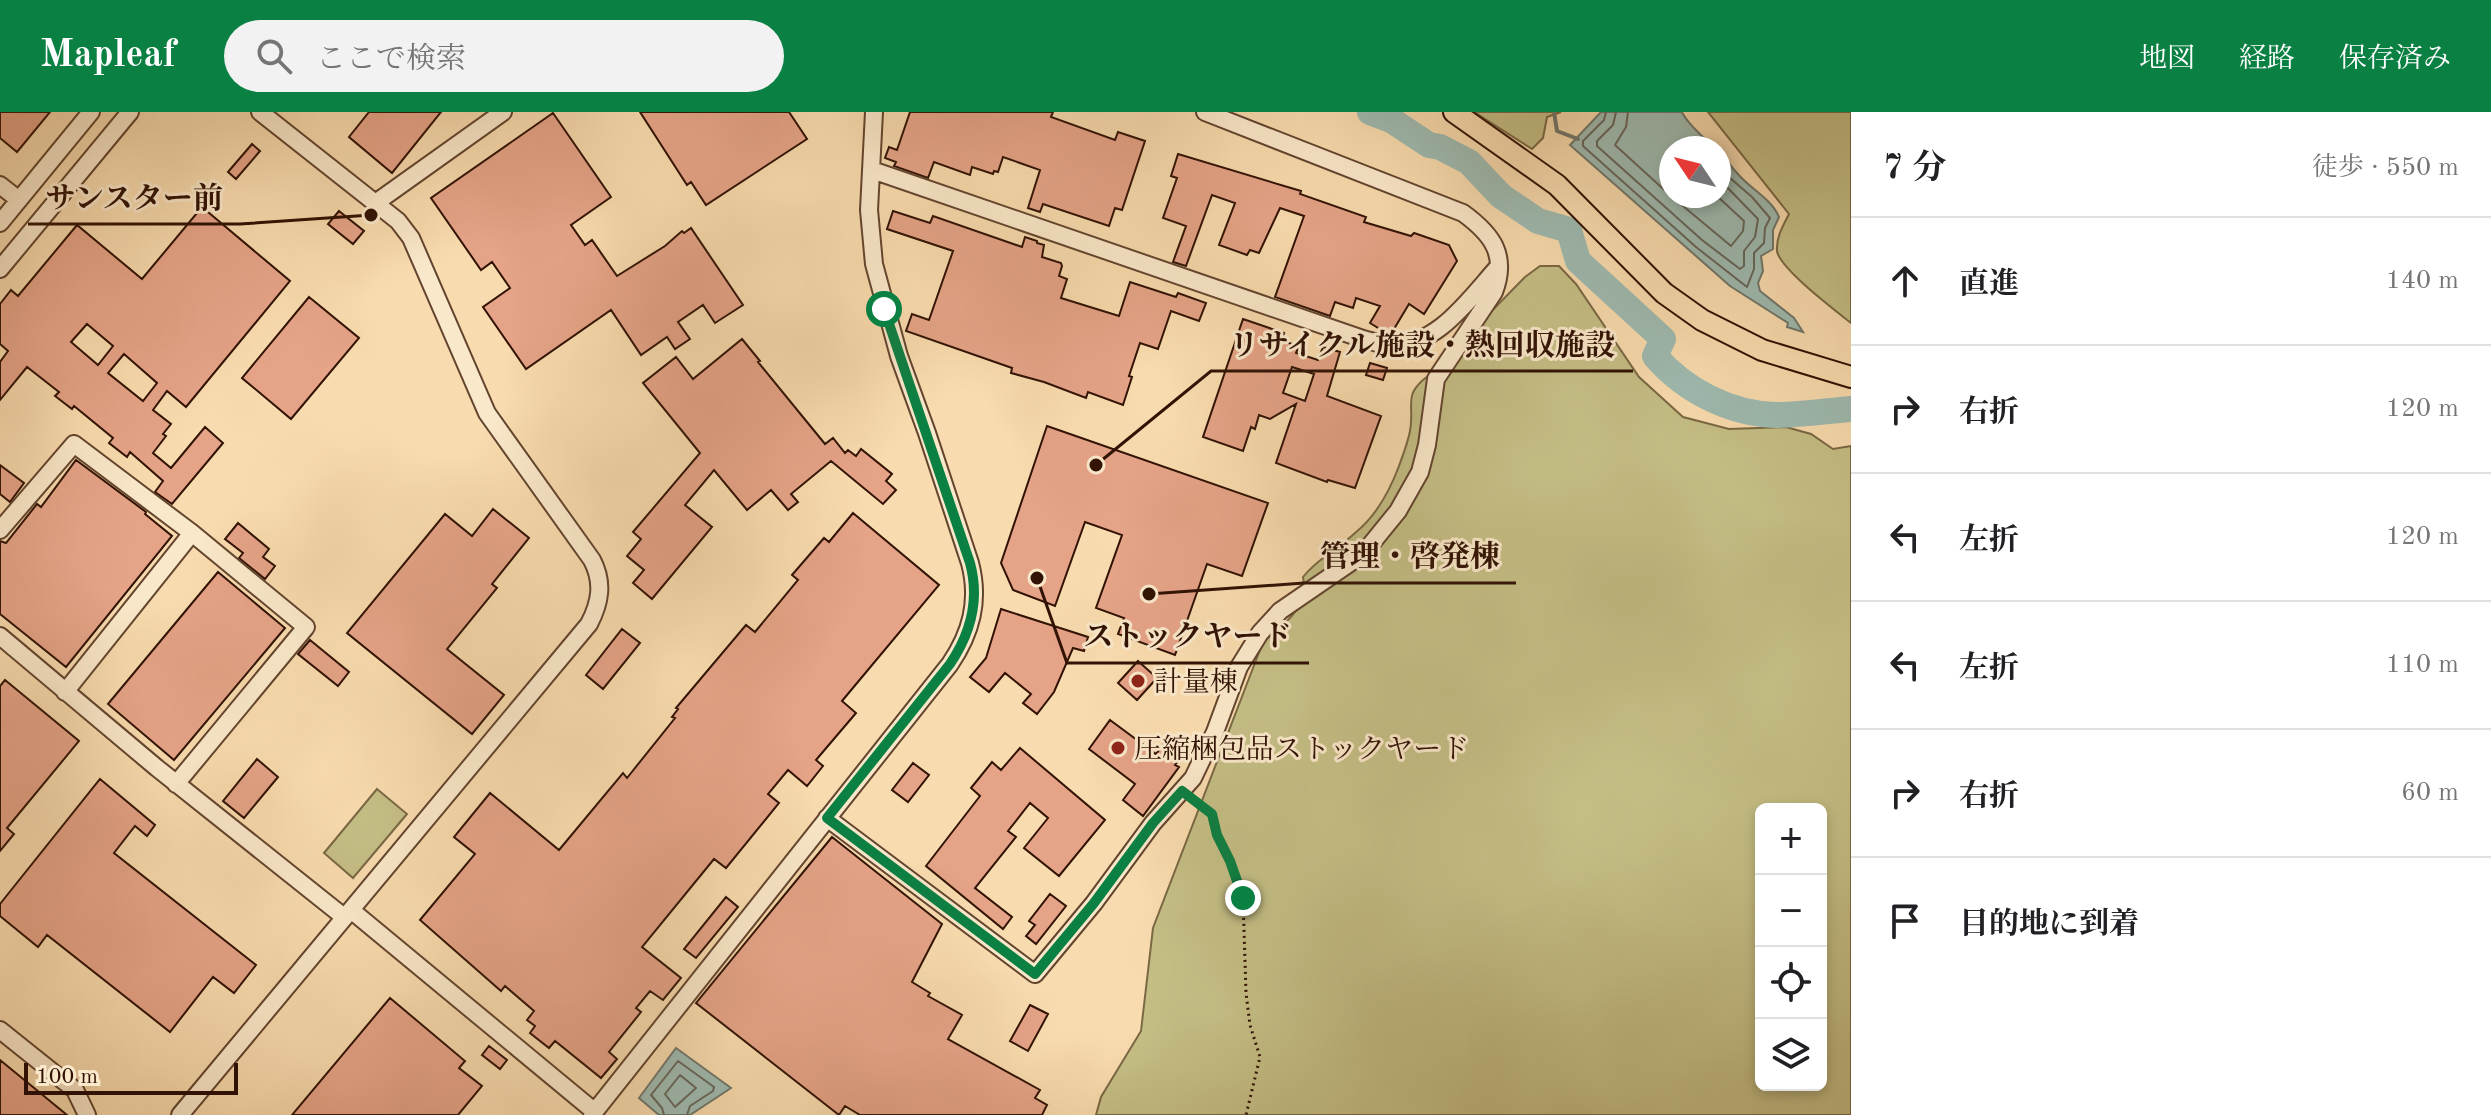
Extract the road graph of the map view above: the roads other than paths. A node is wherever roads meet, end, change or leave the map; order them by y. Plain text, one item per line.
1 (91, 112) edge
2 (130, 112) edge
3 (260, 112) edge
4 (503, 112) edge
5 (874, 112) edge
6 (1205, 112) edge
7 (1454, 112) edge
8 (872, 170) junction
9 (0, 185) edge
10 (19, 200) junction
11 (374, 204) junction
12 (0, 223) edge
13 (1498, 267) junction
14 (0, 269) edge
15 (1851, 377) edge
16 (0, 530) edge
17 (192, 533) junction
18 (0, 636) edge
19 (65, 692) junction
20 (176, 784) junction
21 (827, 818) junction
22 (348, 913) junction
23 (0, 1030) edge
24 (594, 1113) edge
25 (87, 1115) edge
26 (180, 1115) edge

1 - 10 street
2 - 14 street
3 - 11 street
4 - 11 street
5 - 8 street
6 - 13 street
7 - 15 main road
8 - 13 street
8 - 21 street
9 - 10 street
10 - 12 street
11 - 22 street
13 - 21 street
16 - 17 street
17 - 19 street
17 - 20 street
18 - 19 street
19 - 20 street
20 - 22 street
21 - 24 street
22 - 24 street
22 - 26 street
23 - 25 street

